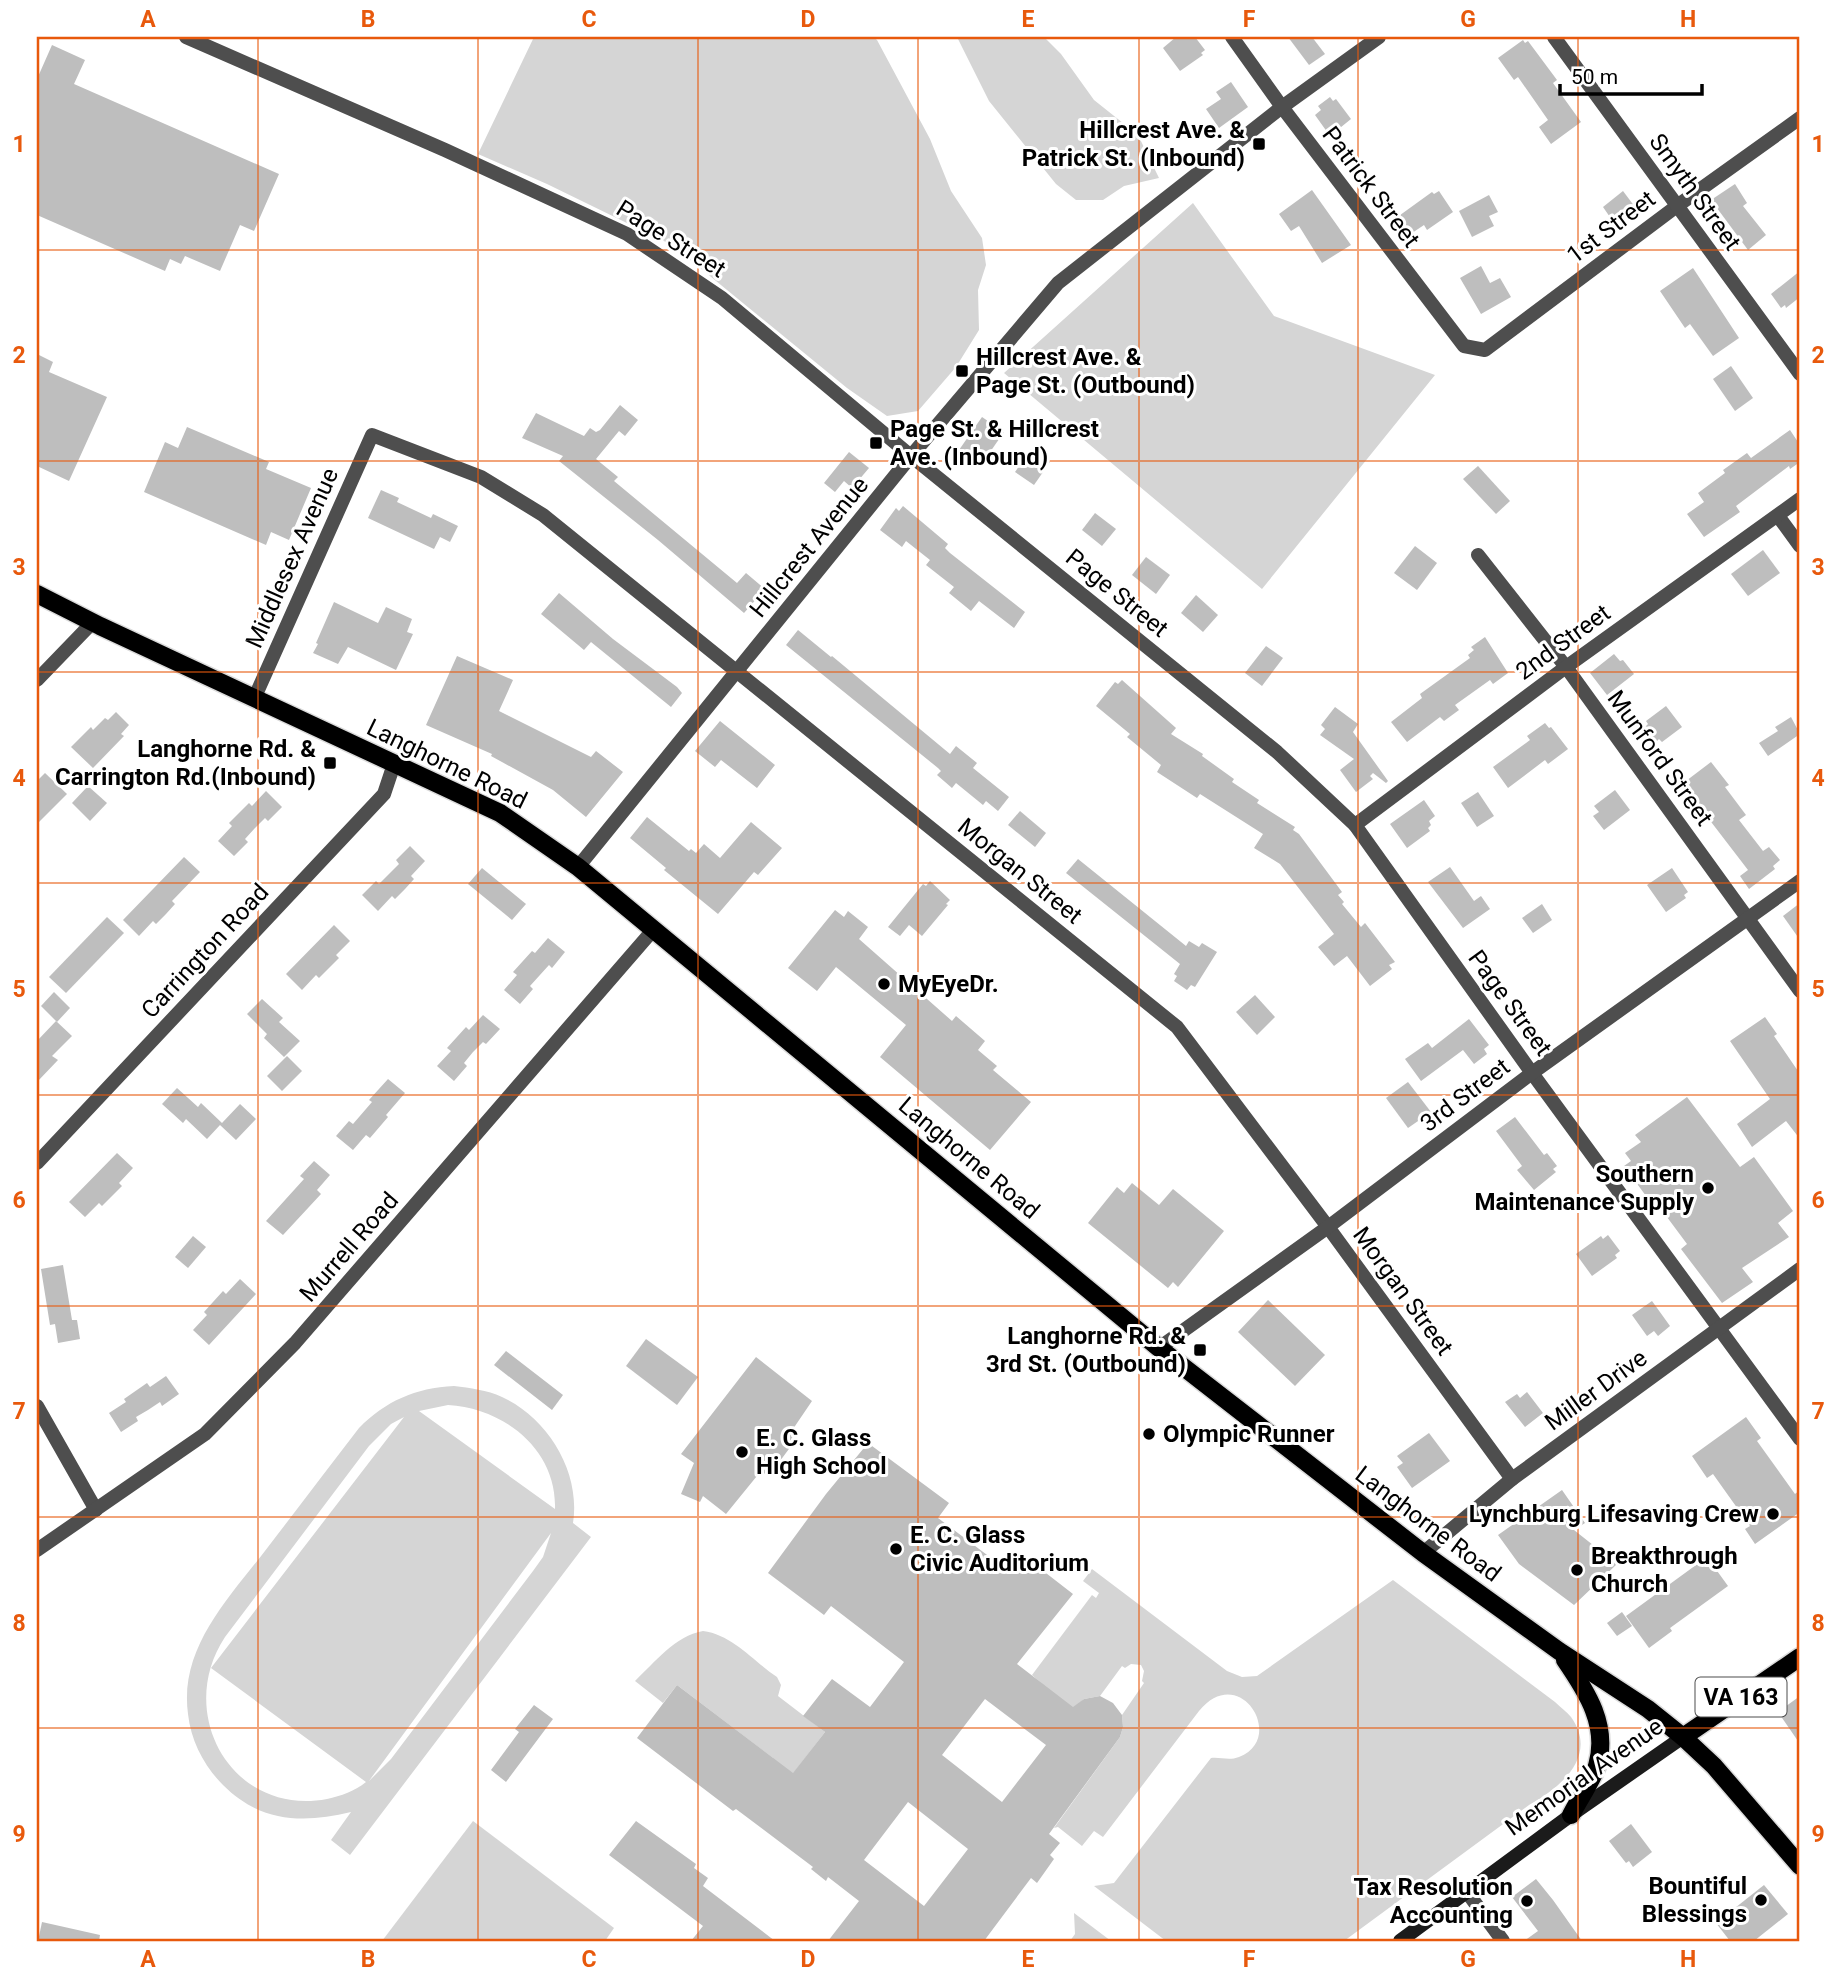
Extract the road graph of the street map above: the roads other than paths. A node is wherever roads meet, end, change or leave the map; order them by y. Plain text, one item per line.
1 (186, 37) edge
2 (1231, 37) edge
3 (1379, 37) edge
4 (1554, 37) edge
5 (1282, 107) junction
6 (1800, 118) edge
7 (1677, 206) junction
8 (1485, 350) joint
9 (1800, 374) edge
10 (372, 435) joint
11 (911, 456) junction
12 (1800, 499) edge
13 (1778, 516) junction
14 (1800, 546) edge
15 (1478, 555) dead end
16 (37, 594) edge
17 (93, 622) junction
18 (1566, 667) junction
19 (737, 673) junction
20 (37, 680) edge
21 (254, 699) junction
22 (394, 764) junction
23 (1355, 825) junction
24 (578, 867) junction
25 (1800, 881) edge
26 (1749, 920) junction
27 (654, 929) junction
28 (1800, 991) edge
29 (1532, 1073) junction
30 (37, 1163) edge
31 (1328, 1227) junction
32 (1800, 1269) edge
33 (1718, 1329) junction
34 (1159, 1348) junction
35 (37, 1406) edge
36 (1800, 1439) edge
37 (1512, 1479) junction
38 (96, 1510) junction
39 (37, 1550) edge
40 (1423, 1553) junction
41 (1559, 1651) junction
42 (1800, 1657) edge
43 (1682, 1737) junction
44 (1571, 1815) junction
45 (1800, 1866) edge
46 (1467, 1892) junction
47 (1400, 1941) edge
48 (1503, 1941) edge

1 - 11 street, Page Street
2 - 5 street, Patrick Street
3 - 5 street, Hillcrest Avenue
4 - 7 street, Smyth Street
5 - 8 street, Patrick Street
5 - 11 street, Hillcrest Avenue
6 - 7 street, 1st Street
7 - 8 street, 1st Street
7 - 9 street, Smyth Street
10 - 19 street, Morgan Street
10 - 21 street, Middlesex Avenue
11 - 19 street, Hillcrest Avenue
11 - 23 street, Page Street
12 - 13 street, 2nd Street
13 - 14 street
13 - 18 street, 2nd Street
15 - 18 street, Munford Street
16 - 17 main road, Langhorne Road
17 - 20 street
17 - 21 main road, Langhorne Road
18 - 23 street, 2nd Street
18 - 26 street, Munford Street
19 - 24 street, Hillcrest Avenue
19 - 31 street, Morgan Street
21 - 22 main road, Langhorne Road
22 - 24 main road, Langhorne Road
22 - 30 street, Carrington Road
23 - 29 street, Page Street
24 - 27 main road, Langhorne Road
25 - 26 street, 3rd Street
26 - 28 street, Munford Street
26 - 29 street, 3rd Street
27 - 34 main road, Langhorne Road
27 - 38 street, Murrell Road
29 - 31 street, 3rd Street
29 - 33 street, Page Street
31 - 34 street, 3rd Street
31 - 37 street, Morgan Street
32 - 33 street, Miller Drive
33 - 36 street, Page Street
33 - 37 street, Miller Drive
34 - 40 main road, Langhorne Road
35 - 38 street
37 - 40 street, Miller Drive
38 - 39 street, Murrell Road
40 - 41 main road, Langhorne Road
41 - 43 main road, Langhorne Road
41 - 44 main road
42 - 43 main road, Memorial Avenue / VA 163
43 - 44 main road, Memorial Avenue / VA 163
43 - 45 main road, Langhorne Road
44 - 46 main road, Memorial Avenue / VA 163
46 - 47 main road, Memorial Avenue / VA 163
46 - 48 street

